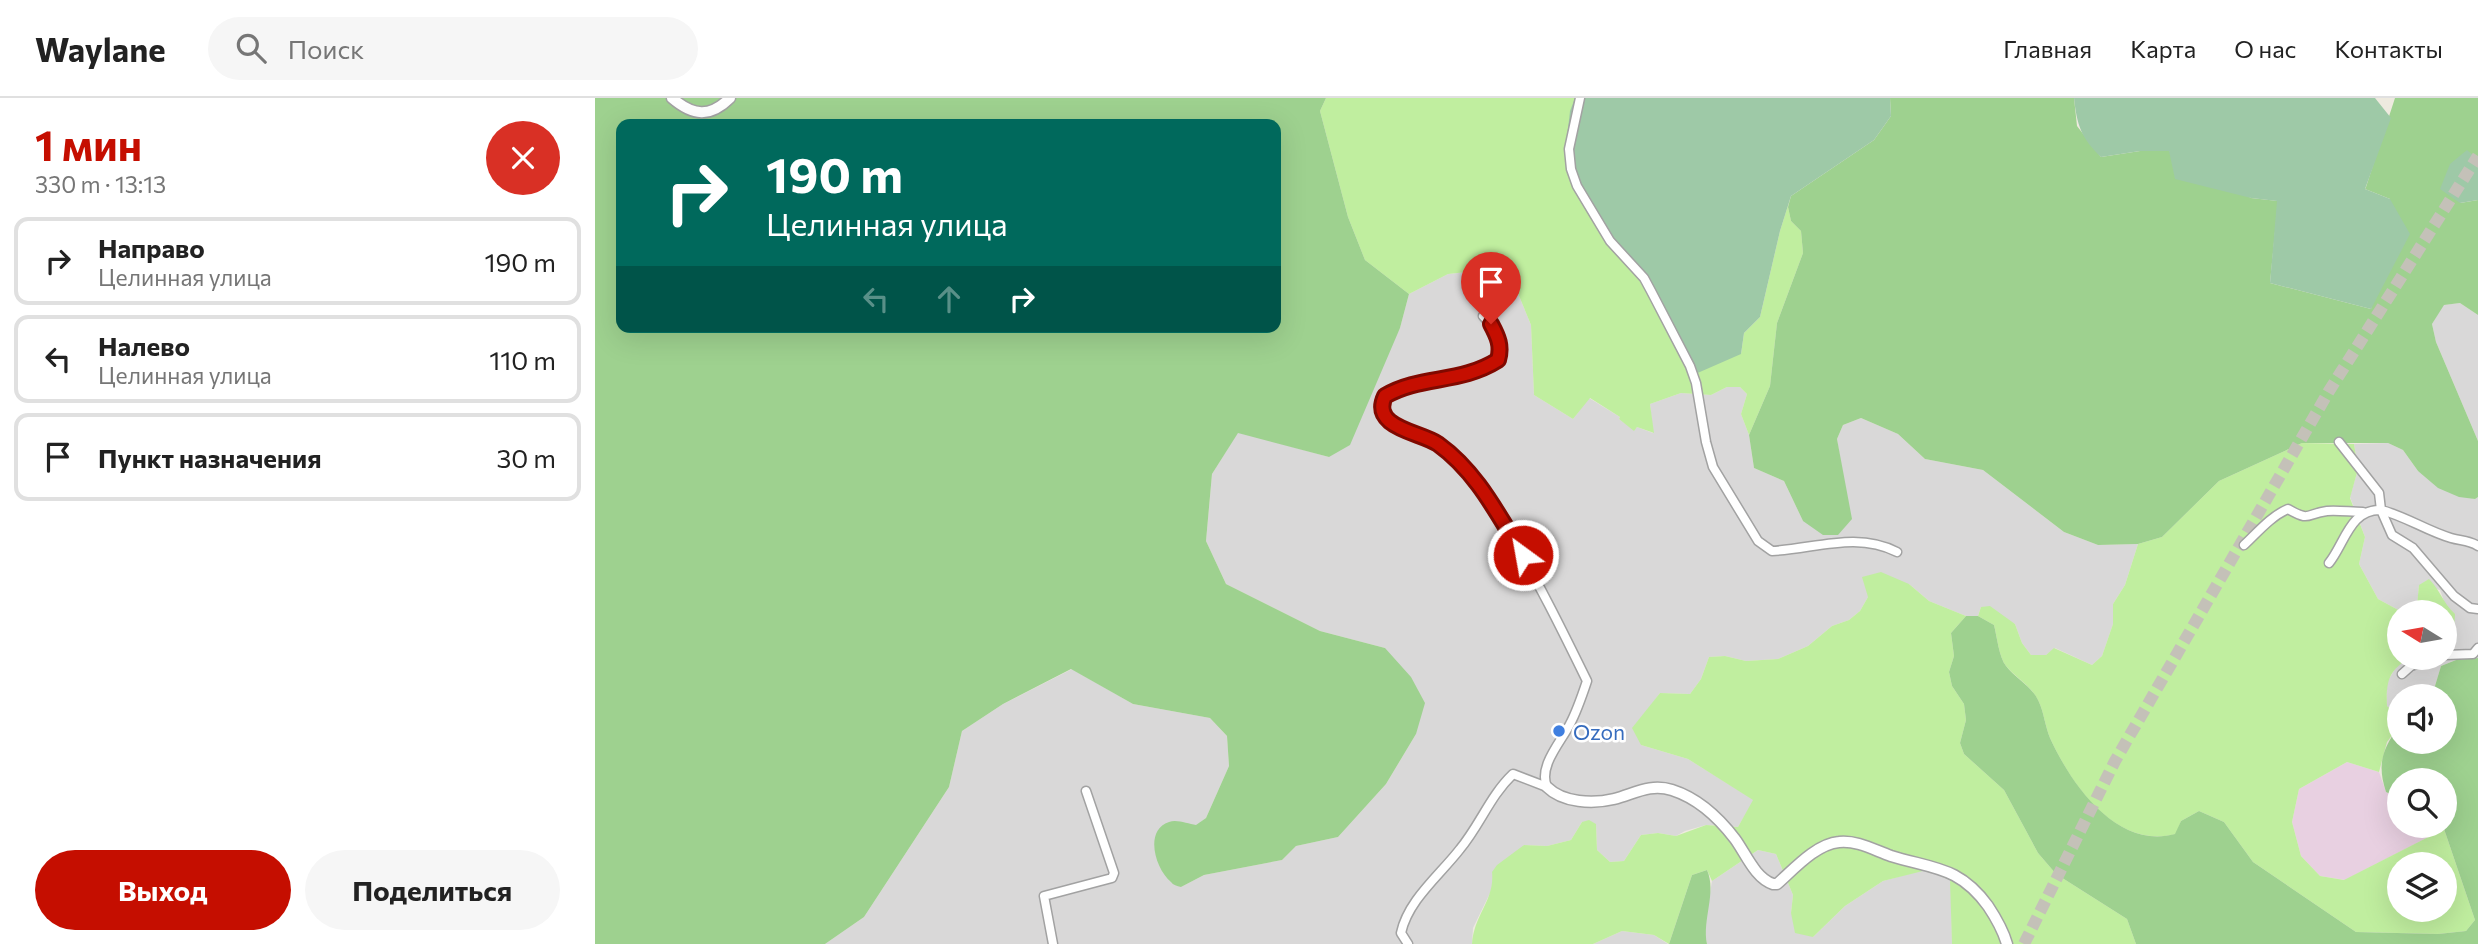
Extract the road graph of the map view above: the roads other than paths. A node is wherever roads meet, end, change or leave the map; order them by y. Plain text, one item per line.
1 (672, 98) edge
2 (730, 98) edge
3 (1580, 98) edge
4 (1483, 316) dead end
5 (2339, 442) dead end
6 (2381, 510) junction
7 (2363, 512) junction
8 (2244, 545) dead end
9 (2478, 546) edge
10 (1897, 552) dead end
11 (2329, 563) dead end
12 (2478, 609) edge
13 (2478, 648) edge
14 (2457, 655) edge
15 (2406, 670) edge
16 (2402, 674) dead end
17 (1547, 787) junction
18 (1086, 792) dead end
19 (1053, 944) edge
20 (1408, 944) edge
21 (2007, 944) edge

1 - 2 street
3 - 10 street
4 - 17 street
5 - 6 street
6 - 7 street
6 - 9 street
6 - 12 street
7 - 8 street
7 - 11 street
13 - 14 street
15 - 16 street
17 - 20 street
17 - 21 street
18 - 19 street

